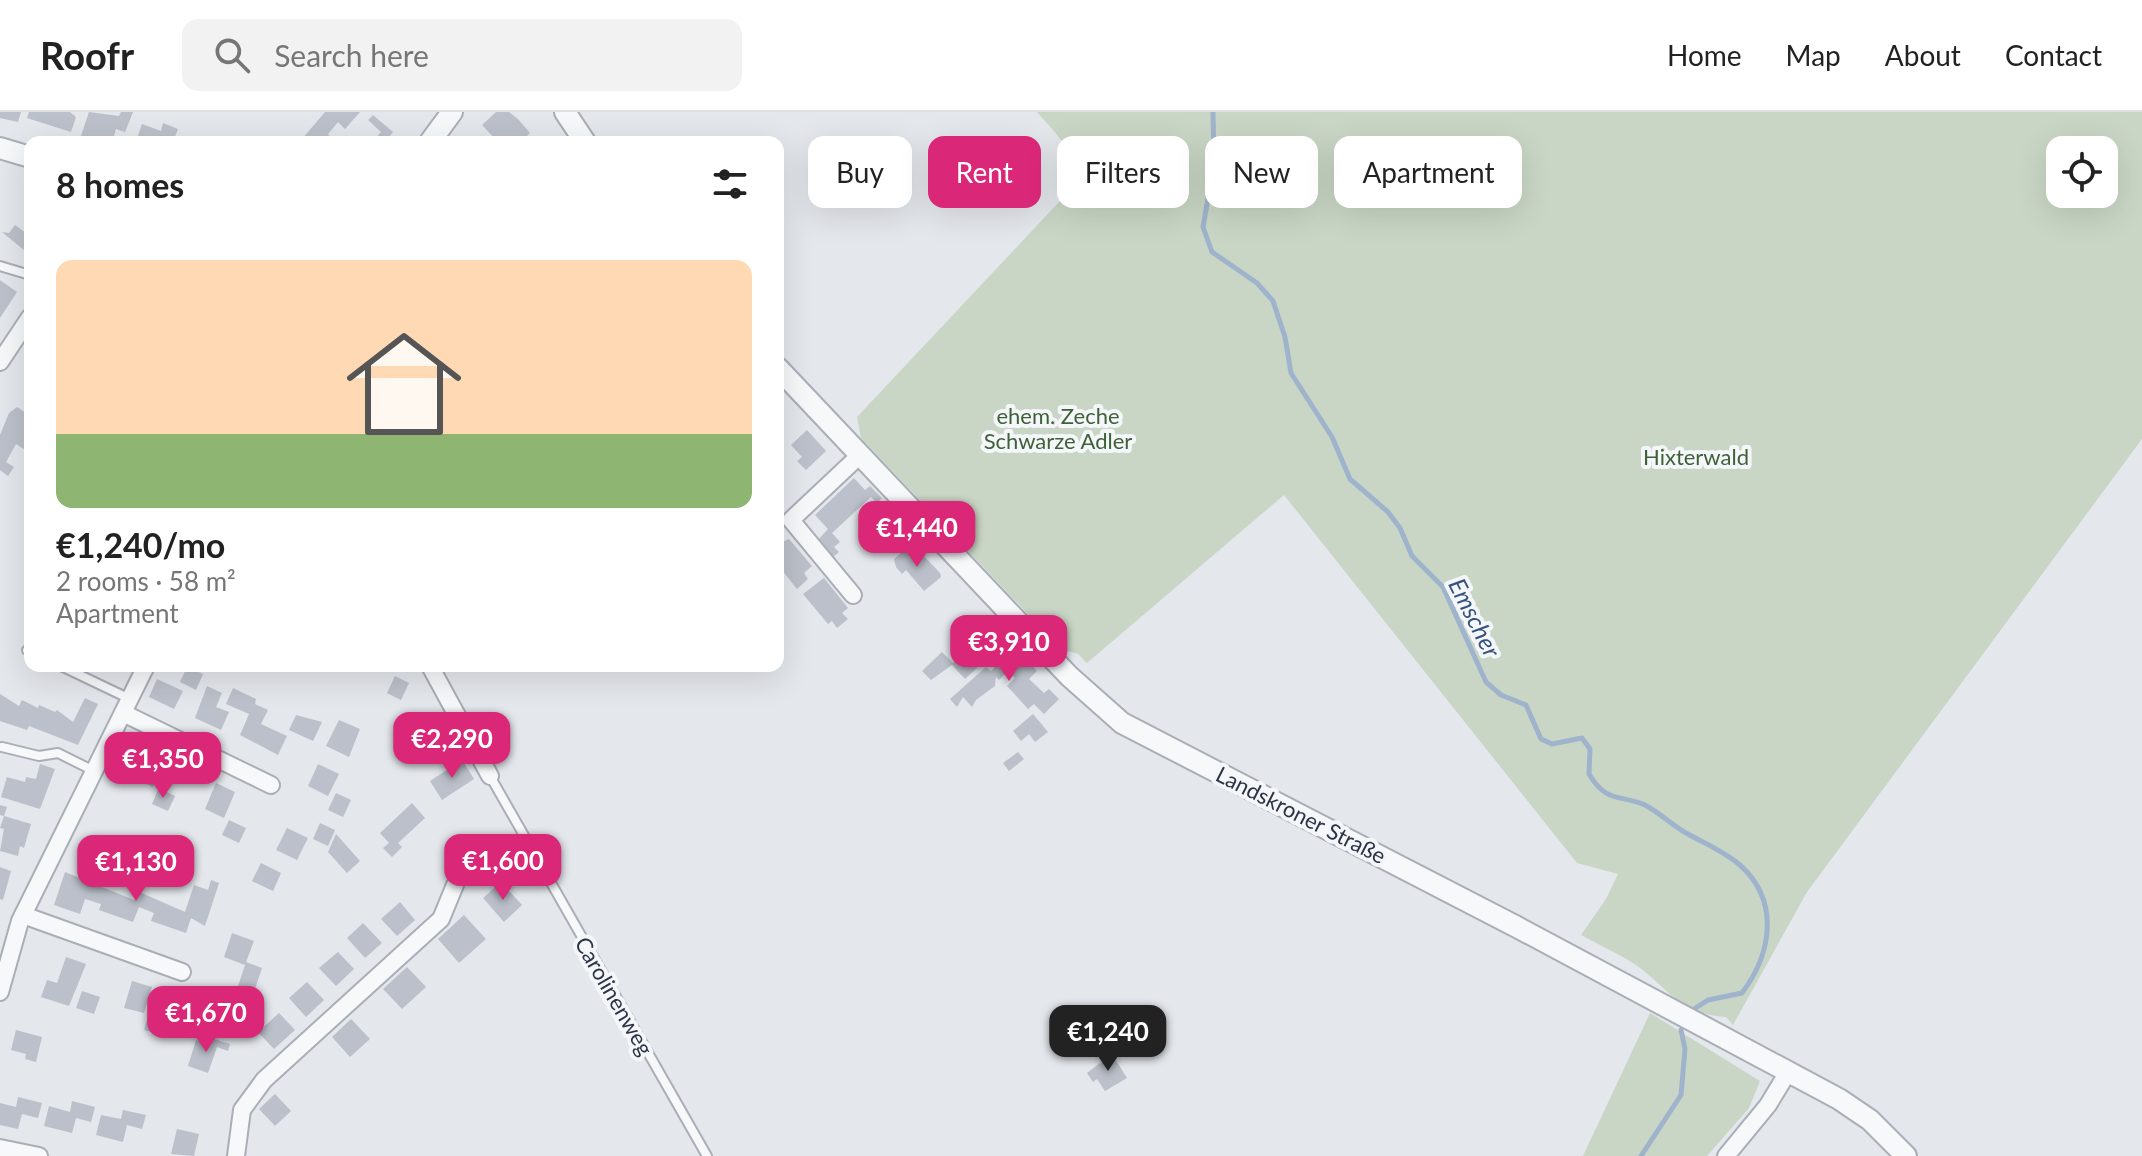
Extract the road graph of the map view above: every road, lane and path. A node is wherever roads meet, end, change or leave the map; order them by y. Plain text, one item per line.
1 (452, 112) edge
2 (565, 112) edge
3 (434, 136) edge
4 (581, 136) edge
5 (0, 148) edge
6 (24, 155) edge
7 (0, 266) edge
8 (24, 273) edge
9 (24, 326) edge
10 (0, 362) edge
11 (784, 374) edge
12 (860, 455) junction
13 (853, 595) dead end
14 (71, 672) edge
15 (143, 672) edge
16 (433, 672) edge
17 (127, 706) junction
18 (2, 747) dead end
19 (94, 771) junction
20 (490, 776) joint
21 (271, 785) dead end
22 (455, 885) dead end
23 (23, 915) junction
24 (182, 972) dead end
25 (0, 992) edge
26 (1788, 1072) junction
27 (0, 1148) edge
28 (39, 1156) edge
29 (236, 1156) edge
30 (707, 1156) edge
31 (1726, 1156) edge
32 (1906, 1156) edge

1 - 3 street
2 - 4 street
5 - 6 street
7 - 8 lane
9 - 10 street
11 - 12 street, Landskroner Straße
12 - 13 street
12 - 26 street, Landskroner Straße
14 - 17 lane
15 - 17 street
16 - 20 street, Carolinenweg
17 - 19 street
17 - 21 street
18 - 19 lane
19 - 23 street
20 - 30 lane, Carolinenweg
22 - 29 street
23 - 24 street
23 - 25 street
26 - 31 street
26 - 32 street, Landskroner Straße
27 - 28 street

